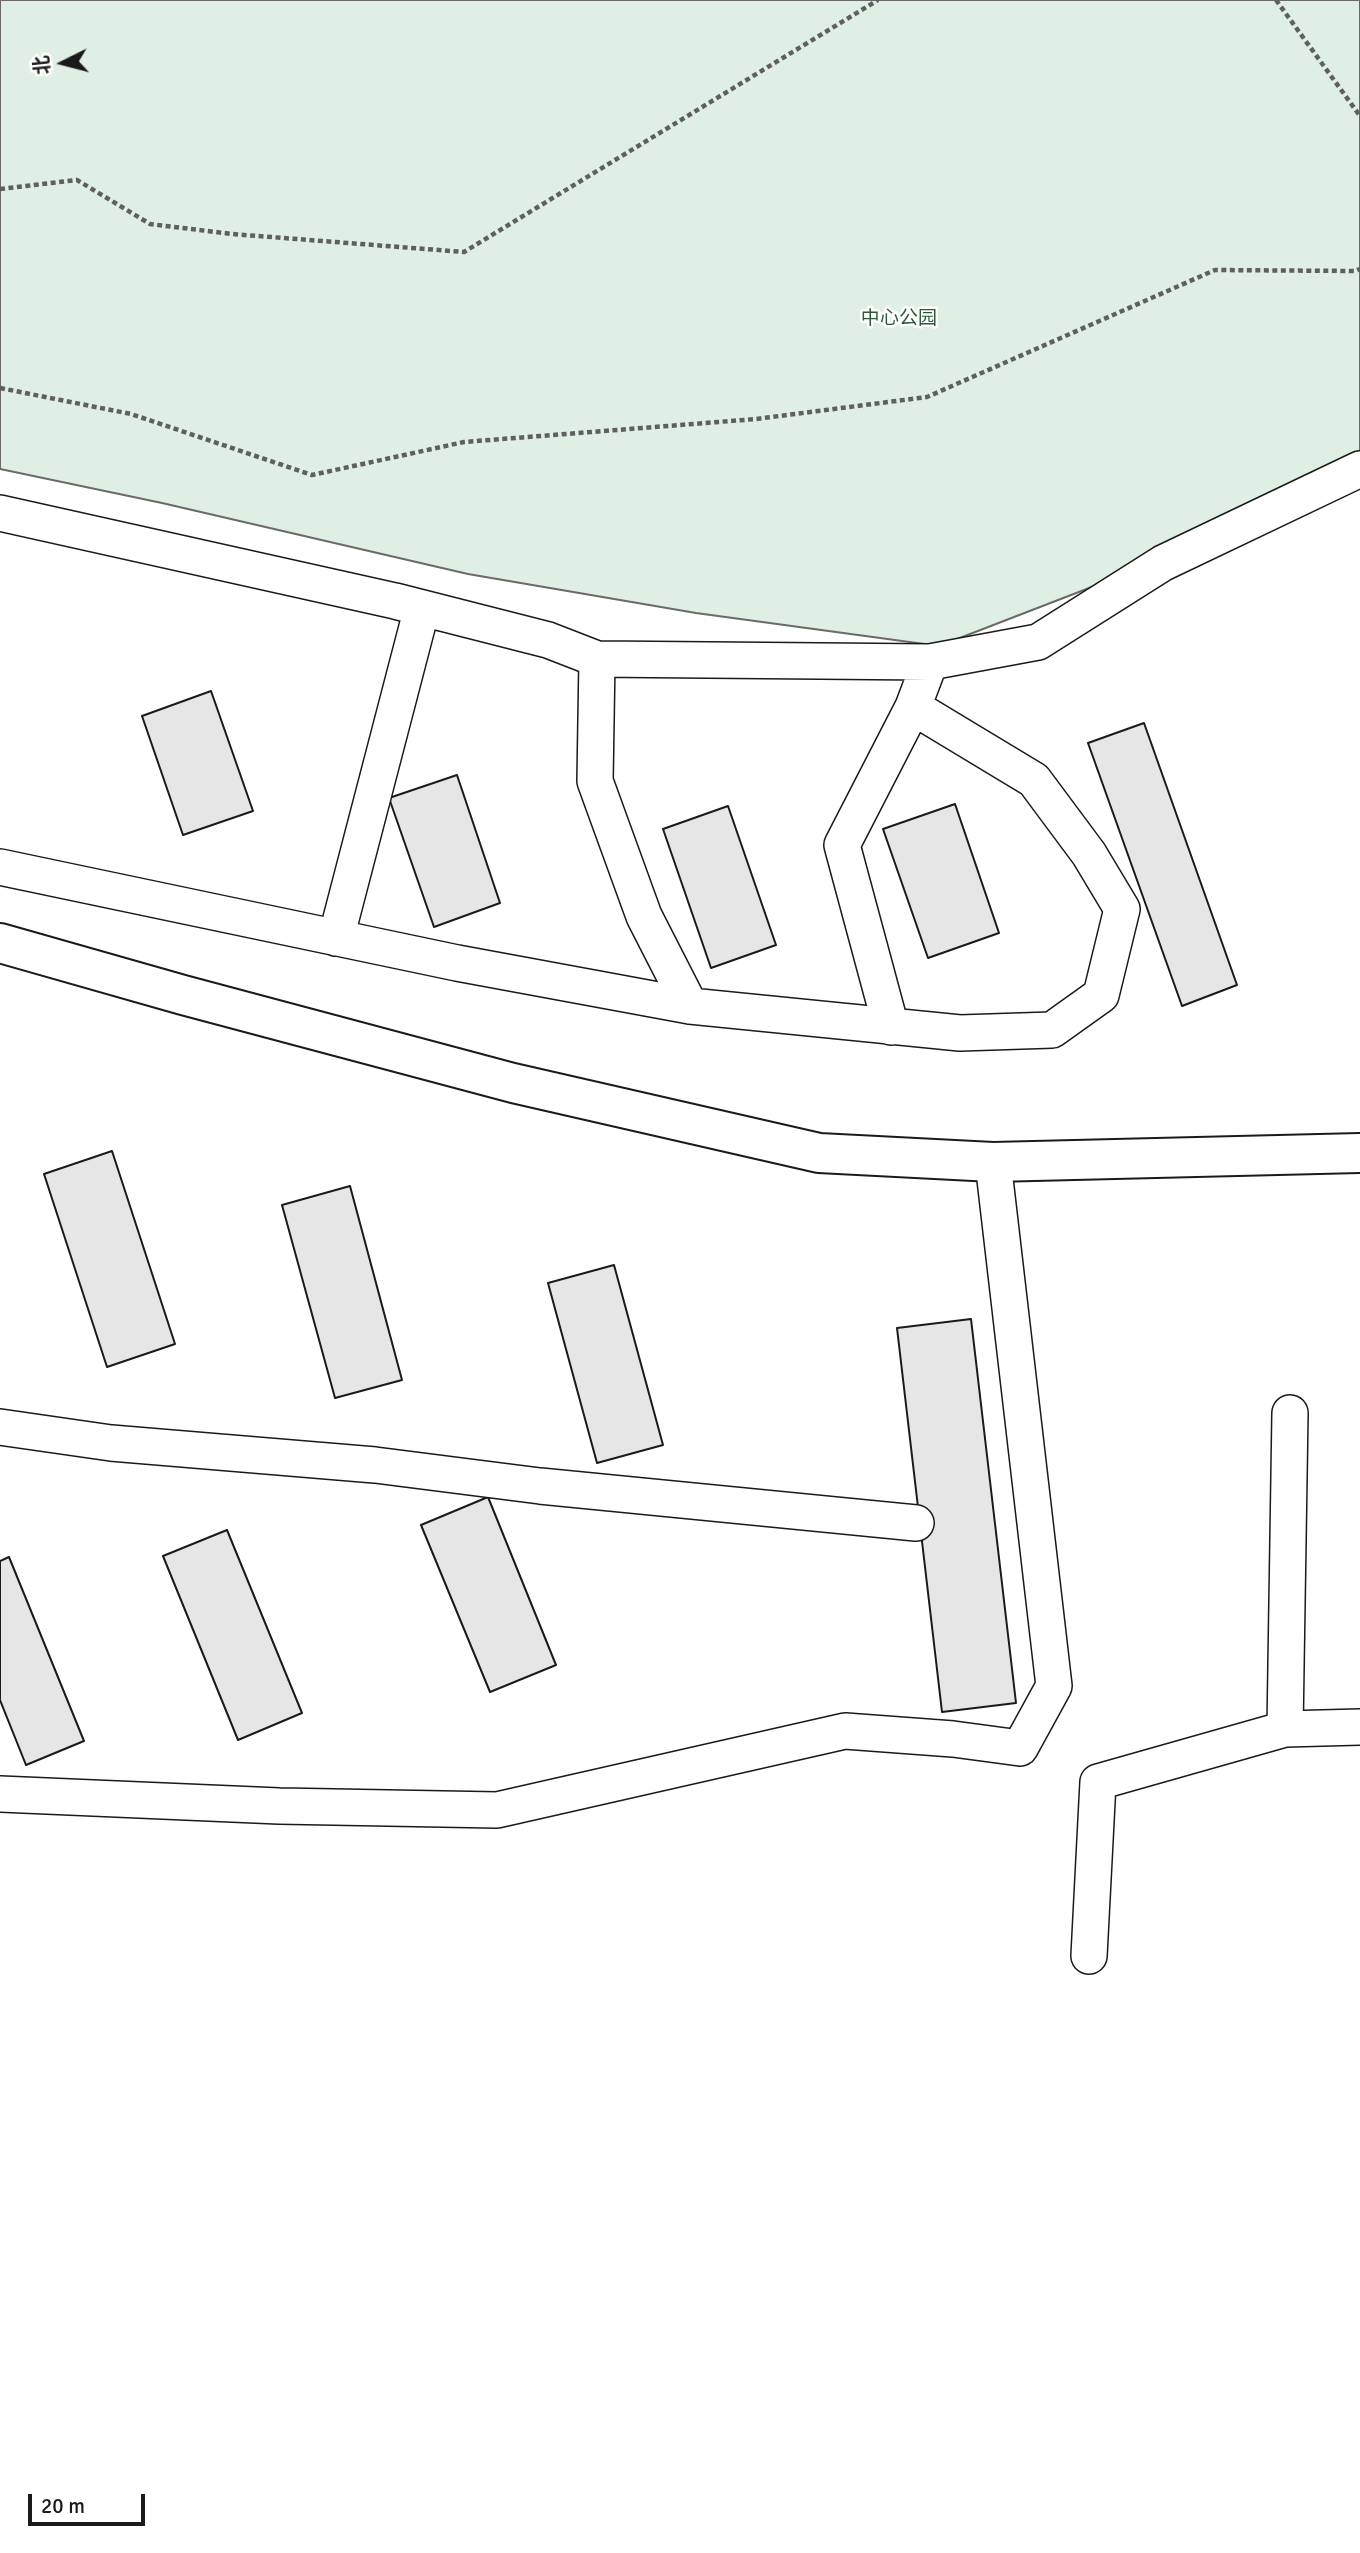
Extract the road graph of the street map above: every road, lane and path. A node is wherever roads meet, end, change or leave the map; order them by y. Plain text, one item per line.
1 (878, 0) edge
2 (1276, 0) edge
3 (1360, 116) edge
4 (0, 189) edge
5 (1360, 269) edge
6 (0, 388) edge
7 (1360, 469) edge
8 (0, 513) edge
9 (422, 608) junction
10 (597, 659) junction
11 (930, 662) junction
12 (913, 707) junction
13 (0, 867) edge
14 (336, 938) junction
15 (0, 943) edge
16 (690, 1006) junction
17 (891, 1027) junction
18 (1360, 1153) edge
19 (993, 1163) junction
20 (1290, 1413) dead end
21 (0, 1427) edge
22 (916, 1523) dead end
23 (1360, 1727) edge
24 (1285, 1729) junction
25 (0, 1794) edge
26 (1089, 1956) dead end

1 - 4 path
2 - 3 path
5 - 6 path
7 - 11 street
8 - 9 street
9 - 10 street
9 - 14 street
10 - 11 street
10 - 16 street
11 - 12 street
12 - 17 street
12 - 17 street
13 - 14 street
14 - 16 street
15 - 19 main road
16 - 17 street
18 - 19 main road
19 - 25 street
20 - 24 street
21 - 22 street
23 - 24 street
24 - 26 street

